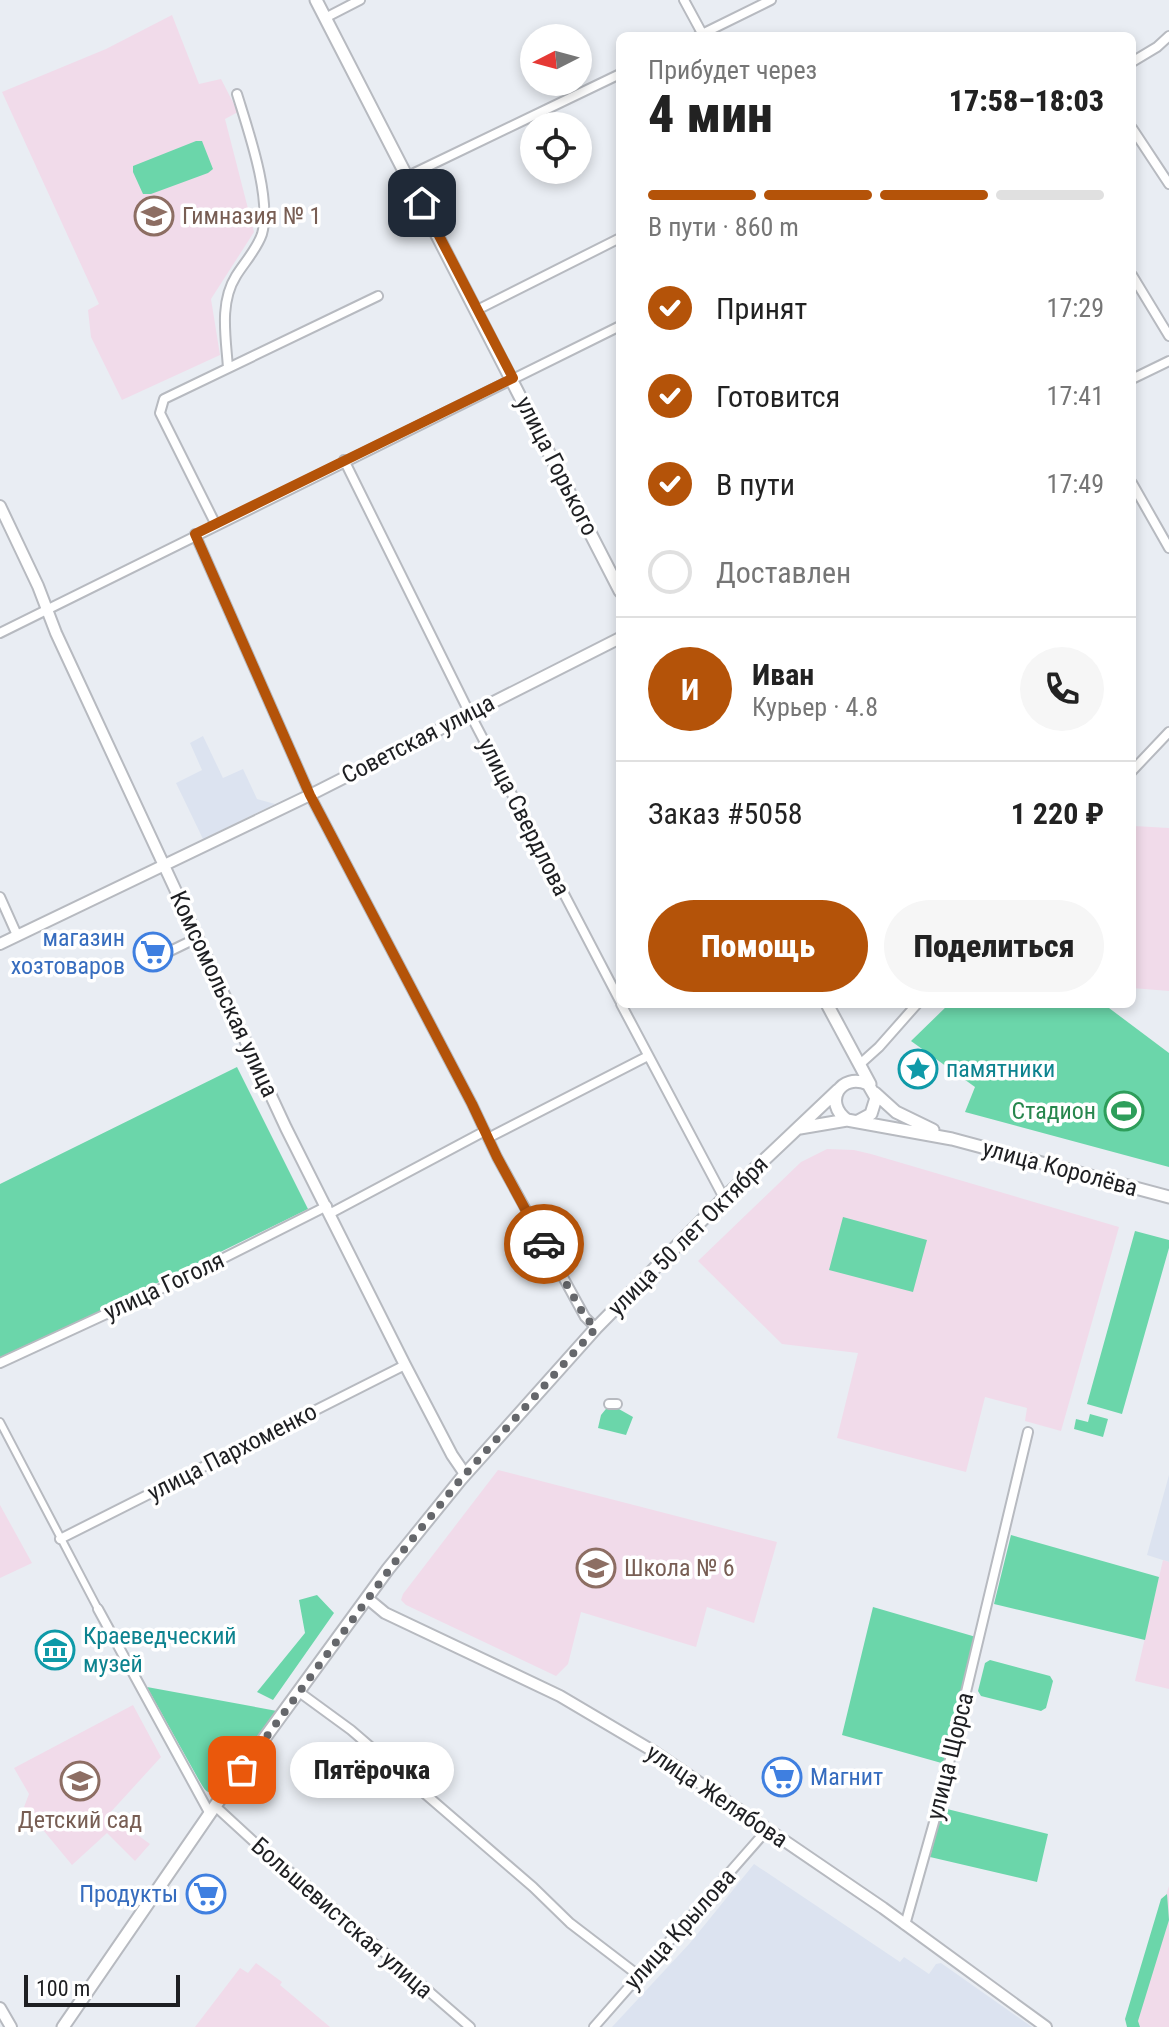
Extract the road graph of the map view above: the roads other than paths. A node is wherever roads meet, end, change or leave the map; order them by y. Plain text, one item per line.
1 (316, 0) edge
2 (360, 0) edge
3 (684, 0) edge
4 (771, 0) edge
5 (325, 18) junction
6 (700, 32) edge
7 (707, 32) edge
8 (1169, 36) edge
9 (1136, 60) edge
10 (616, 76) edge
11 (237, 94) dead end
12 (1136, 134) edge
13 (408, 176) junction
14 (1169, 184) edge
15 (616, 240) edge
16 (1136, 282) edge
17 (378, 296) dead end
18 (477, 310) junction
19 (616, 328) edge
20 (1169, 336) edge
21 (1169, 361) edge
22 (228, 368) junction
23 (1136, 377) edge
24 (513, 378) junction
25 (344, 460) junction
26 (1136, 490) edge
27 (0, 506) edge
28 (216, 525) junction
29 (195, 534) junction
30 (1169, 548) edge
31 (616, 583) edge
32 (46, 609) junction
33 (0, 633) edge
34 (616, 640) edge
35 (469, 712) junction
36 (1169, 732) edge
37 (1136, 767) edge
38 (310, 795) junction
39 (164, 864) junction
40 (0, 897) edge
41 (17, 935) junction
42 (197, 938) junction
43 (0, 944) edge
44 (157, 950) dead end
45 (616, 993) edge
46 (624, 1008) edge
47 (829, 1008) edge
48 (913, 1008) edge
49 (844, 1040) junction
50 (648, 1056) junction
51 (859, 1065) junction
52 (840, 1087) junction
53 (873, 1091) junction
54 (852, 1120) junction
55 (792, 1132) junction
56 (486, 1134) junction
57 (952, 1139) junction
58 (1169, 1197) edge
59 (724, 1198) junction
60 (329, 1210) junction
61 (596, 1328) junction
62 (0, 1363) edge
63 (405, 1365) junction
64 (0, 1422) edge
65 (1028, 1432) dead end
66 (465, 1474) junction
67 (60, 1539) junction
68 (367, 1598) junction
69 (98, 1609) joint
70 (299, 1692) junction
71 (212, 1810) junction
72 (766, 1831) junction
73 (905, 1925) junction
74 (638, 1975) junction
75 (0, 2008) edge
76 (11, 2027) edge
77 (63, 2027) edge
78 (470, 2027) edge
79 (594, 2027) edge
80 (1046, 2027) edge

1 - 5 main road, улица Горького
2 - 5 street
3 - 6 street
4 - 7 street
5 - 13 main road, улица Горького
8 - 9 street
10 - 13 street
11 - 22 street
12 - 14 street
13 - 18 main road, улица Горького
15 - 18 street
16 - 20 street
17 - 22 street
18 - 24 main road, улица Горького
19 - 24 street
21 - 23 street
22 - 28 street
24 - 25 street
24 - 31 main road, улица Горького
25 - 28 street
25 - 35 street, улица Свердлова
26 - 30 street
27 - 32 street, Комсомольская улица
28 - 29 street
29 - 32 street
29 - 38 street
32 - 33 street
32 - 39 street, Комсомольская улица
34 - 35 street, Советская улица
35 - 38 street, Советская улица
35 - 45 street, улица Свердлова
36 - 37 street
38 - 39 street, Советская улица
38 - 56 street
39 - 41 street, Советская улица
39 - 42 street, Комсомольская улица
40 - 41 street
41 - 43 street, Советская улица
42 - 44 street
42 - 60 street, Комсомольская улица
46 - 50 street, улица Свердлова
47 - 49 main road
48 - 51 street
49 - 51 main road
49 - 52 main road
50 - 56 street, улица Гоголя
50 - 59 street, улица Свердлова
51 - 53 main road
52 - 53 main road
52 - 54 main road
52 - 55 main road, улица 50 лет Октября
53 - 54 main road
53 - 57 main road, улица Королёва
54 - 55 main road, улица 50 лет Октября
54 - 57 main road, улица Королёва
55 - 59 main road, улица 50 лет Октября
56 - 60 street, улица Гоголя
56 - 61 street
57 - 58 main road, улица Королёва
59 - 61 main road, улица 50 лет Октября
60 - 62 street, улица Гоголя
60 - 63 street, Комсомольская улица
61 - 66 main road, улица 50 лет Октября
63 - 66 street, Комсомольская улица
63 - 67 street, улица Пархоменко
64 - 67 street, Большевистская улица
65 - 73 street, улица Щорса
66 - 68 main road, улица 50 лет Октября
67 - 69 street, Большевистская улица
68 - 70 main road, улица 50 лет Октября
68 - 72 street, улица Желябова
69 - 71 street, Большевистская улица
70 - 71 main road, улица 50 лет Октября
70 - 74 street
71 - 77 main road, улица 50 лет Октября
71 - 78 street, Большевистская улица
72 - 73 street, улица Желябова
72 - 74 street, улица Крылова
73 - 80 street, улица Желябова
74 - 79 street, улица Крылова
75 - 76 street

